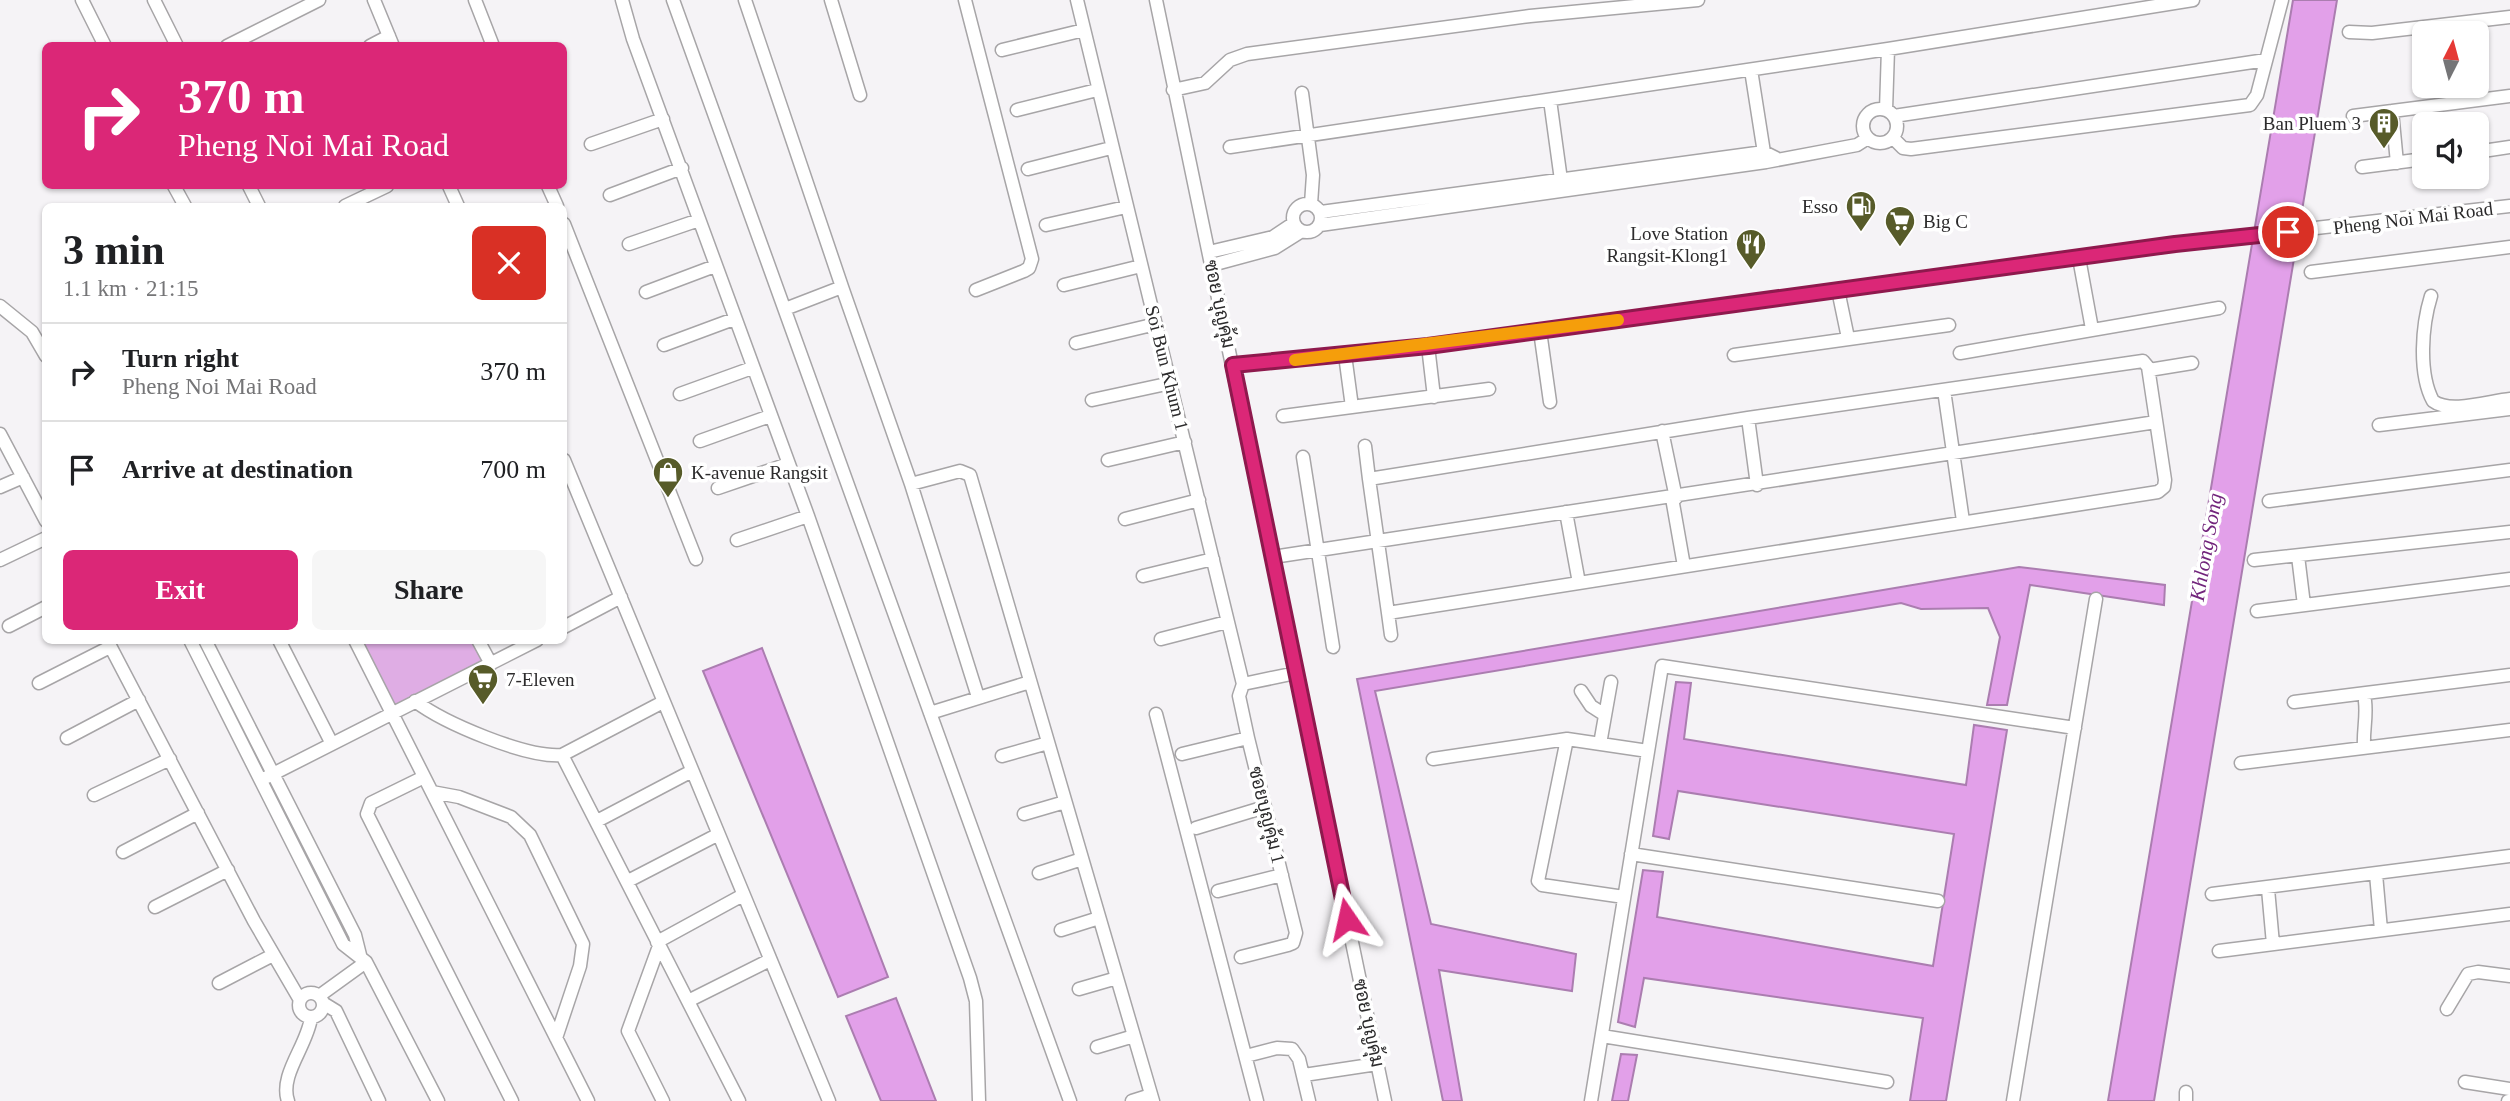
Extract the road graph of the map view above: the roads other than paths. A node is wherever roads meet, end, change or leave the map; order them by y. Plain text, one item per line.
1 (82, 0) edge
2 (154, 0) edge
3 (320, 0) edge
4 (373, 0) edge
5 (475, 0) edge
6 (622, 0) edge
7 (673, 0) edge
8 (745, 0) edge
9 (831, 0) edge
10 (965, 0) edge
11 (1077, 0) edge
12 (1156, 0) edge
13 (1698, 0) edge
14 (2193, 0) edge
15 (2282, 0) edge
16 (2510, 17) edge
17 (1084, 30) junction
18 (2349, 32) dead end
19 (391, 41) edge
20 (103, 42) edge
21 (175, 42) edge
22 (235, 42) edge
23 (491, 42) edge
24 (1002, 50) dead end
25 (1888, 50) junction
26 (2266, 60) junction
27 (1751, 70) junction
28 (1097, 90) junction
29 (1173, 90) junction
30 (1302, 93) dead end
31 (860, 95) dead end
32 (2510, 96) edge
33 (1550, 100) junction
34 (1017, 110) dead end
35 (2392, 111) junction
36 (1890, 113) junction
37 (2353, 116) dead end
38 (663, 119) junction
39 (1309, 135) junction
40 (1868, 138) junction
41 (1893, 138) junction
42 (592, 144) dead end
43 (1230, 147) dead end
44 (2510, 147) edge
45 (1111, 148) junction
46 (2489, 150) edge
47 (1769, 158) junction
48 (2412, 161) edge
49 (2398, 163) junction
50 (2362, 167) dead end
51 (682, 169) junction
52 (1028, 169) dead end
53 (1561, 180) junction
54 (381, 189) edge
55 (610, 195) dead end
56 (351, 203) edge
57 (2510, 206) edge
58 (1126, 207) junction
59 (1317, 214) junction
60 (699, 219) junction
61 (1046, 225) dead end
62 (1298, 227) junction
63 (567, 232) edge
64 (629, 244) dead end
65 (2510, 247) edge
66 (1210, 258) junction
67 (2079, 258) junction
68 (715, 266) junction
69 (1141, 266) junction
70 (2311, 272) dead end
71 (1064, 285) dead end
72 (842, 287) junction
73 (976, 290) dead end
74 (1838, 290) junction
75 (646, 292) dead end
76 (2431, 296) dead end
77 (0, 306) edge
78 (2218, 308) dead end
79 (785, 309) junction
80 (734, 319) junction
81 (1156, 324) junction
82 (1949, 325) dead end
83 (2092, 329) junction
84 (1540, 331) junction
85 (1848, 338) junction
86 (1076, 343) dead end
87 (664, 345) dead end
88 (1428, 346) junction
89 (42, 349) edge
90 (1960, 352) dead end
91 (1345, 355) junction
92 (1734, 355) dead end
93 (2192, 363) dead end
94 (1233, 365) junction
95 (752, 368) junction
96 (2148, 370) junction
97 (1171, 383) junction
98 (1489, 389) dead end
99 (1944, 390) junction
100 (680, 394) dead end
101 (1434, 397) junction
102 (2510, 398) edge
103 (1092, 400) dead end
104 (1550, 402) dead end
105 (1352, 407) junction
106 (2510, 409) edge
107 (770, 416) junction
108 (1283, 416) dead end
109 (1748, 418) junction
110 (2156, 422) junction
111 (2379, 425) dead end
112 (1662, 431) junction
113 (1, 437) edge
114 (700, 441) dead end
115 (1185, 442) junction
116 (1365, 446) dead end
117 (1955, 454) junction
118 (1303, 457) dead end
119 (1108, 460) dead end
120 (788, 464) junction
121 (567, 467) edge
122 (2510, 470) edge
123 (23, 477) junction
124 (1369, 479) junction
125 (911, 484) junction
126 (1757, 485) junction
127 (0, 488) edge
128 (719, 488) dead end
129 (1674, 498) junction
130 (1199, 500) junction
131 (2269, 501) dead end
132 (1566, 512) junction
133 (42, 513) edge
134 (808, 516) junction
135 (1125, 519) dead end
136 (1963, 521) junction
137 (2510, 532) edge
138 (42, 540) edge
139 (1377, 540) junction
140 (737, 541) dead end
141 (1317, 548) junction
142 (2298, 556) junction
143 (1273, 557) junction
144 (696, 559) dead end
145 (1213, 559) junction
146 (0, 560) edge
147 (2253, 561) dead end
148 (1684, 566) junction
149 (1143, 576) dead end
150 (2510, 579) edge
151 (1578, 583) junction
152 (621, 597) junction
153 (2096, 598) dead end
154 (2304, 605) junction
155 (42, 609) edge
156 (2257, 611) dead end
157 (1388, 613) junction
158 (1227, 622) junction
159 (567, 625) edge
160 (9, 626) dead end
161 (1391, 635) dead end
162 (1161, 639) dead end
163 (108, 644) edge
164 (192, 644) edge
165 (207, 644) edge
166 (281, 644) edge
167 (357, 644) edge
168 (480, 644) edge
169 (529, 644) edge
170 (1334, 647) dead end
171 (491, 664) junction
172 (1296, 673) junction
173 (2510, 675) edge
174 (1030, 682) junction
175 (1611, 682) dead end
176 (39, 683) dead end
177 (1241, 690) junction
178 (1581, 691) dead end
179 (978, 697) junction
180 (139, 701) junction
181 (415, 701) junction
182 (2365, 701) dead end
183 (663, 702) junction
184 (2294, 702) dead end
185 (393, 712) junction
186 (930, 713) junction
187 (1156, 714) dead end
188 (1605, 715) junction
189 (2075, 728) junction
190 (2510, 730) edge
191 (67, 738) dead end
192 (1248, 738) junction
193 (1567, 739) junction
194 (1048, 743) junction
195 (332, 744) junction
196 (1600, 744) junction
197 (2364, 747) junction
198 (1648, 751) junction
199 (1182, 754) dead end
200 (562, 755) junction
201 (1002, 756) dead end
202 (170, 759) junction
203 (1433, 760) dead end
204 (2241, 763) dead end
205 (692, 771) junction
206 (266, 777) junction
207 (424, 777) junction
208 (432, 792) junction
209 (94, 795) dead end
210 (1065, 802) junction
211 (1265, 807) junction
212 (198, 813) junction
213 (1024, 814) dead end
214 (597, 821) junction
215 (1196, 828) dead end
216 (717, 835) junction
217 (123, 852) dead end
218 (1632, 854) junction
219 (2510, 856) edge
220 (1082, 859) junction
221 (228, 870) junction
222 (1039, 873) dead end
223 (2376, 874) junction
224 (1282, 875) junction
225 (628, 881) junction
226 (2268, 889) junction
227 (1218, 891) dead end
228 (2212, 894) dead end
229 (743, 895) junction
230 (1624, 897) junction
231 (1938, 901) dead end
232 (155, 906) dead end
233 (2510, 914) edge
234 (1099, 918) junction
235 (1060, 930) dead end
236 (2381, 930) junction
237 (658, 944) junction
238 (2273, 944) junction
239 (2219, 951) dead end
240 (273, 955) junction
241 (1241, 957) dead end
242 (363, 959) junction
243 (770, 960) junction
244 (2510, 976) edge
245 (1116, 978) junction
246 (219, 983) dead end
247 (1079, 989) dead end
248 (300, 1000) junction
249 (321, 1000) junction
250 (688, 1001) junction
251 (2447, 1009) dead end
252 (311, 1018) junction
253 (1134, 1036) junction
254 (1602, 1036) junction
255 (556, 1038) junction
256 (1097, 1047) dead end
257 (1246, 1056) junction
258 (1377, 1064) junction
259 (1304, 1075) junction
260 (1887, 1082) dead end
261 (2465, 1082) dead end
262 (2510, 1089) edge
263 (1152, 1098) edge
264 (288, 1101) edge
265 (379, 1101) edge
266 (438, 1101) edge
267 (512, 1101) edge
268 (588, 1101) edge
269 (663, 1101) edge
270 (740, 1101) edge
271 (829, 1101) edge
272 (979, 1101) edge
273 (1070, 1101) edge
274 (1132, 1101) edge
275 (1257, 1101) edge
276 (1309, 1101) edge
277 (1385, 1101) edge
278 (1591, 1101) edge
279 (2013, 1101) edge

1 - 20 street
2 - 21 street
3 - 22 street
4 - 19 street
5 - 23 street
6 - 38 street
7 - 79 street
8 - 72 street
9 - 31 street
10 - 73 street
11 - 17 street, Soi Bun Khum 1
12 - 29 street, ซอย บุญคุ้ม
13 - 29 street
14 - 25 street
15 - 26 street
16 - 18 street
17 - 24 street
17 - 28 street, Soi Bun Khum 1
25 - 27 street
25 - 36 street
26 - 36 street
26 - 41 street
27 - 33 street
27 - 47 street
28 - 34 street
28 - 45 street, Soi Bun Khum 1
29 - 66 street, ซอย บุญคุ้ม
30 - 39 street
32 - 35 street
33 - 39 street
33 - 53 street
35 - 37 street
35 - 49 street
36 - 40 street
36 - 41 street
38 - 42 street
38 - 51 street
39 - 43 street
39 - 59 street
40 - 41 street
40 - 47 street
44 - 46 street
45 - 52 street
45 - 58 street, Soi Bun Khum 1
47 - 53 street
47 - 59 street
48 - 49 street
49 - 50 street
51 - 55 street
51 - 60 street
53 - 59 street
54 - 56 street
57 - 67 street, Pheng Noi Mai Road
58 - 61 street
58 - 69 street, Soi Bun Khum 1
59 - 62 street
59 - 62 street
60 - 64 street
60 - 68 street
62 - 66 street
63 - 144 street
65 - 70 street
66 - 94 street, ซอย บุญคุ้ม
67 - 74 street, Pheng Noi Mai Road
67 - 83 street
68 - 75 street
68 - 80 street
69 - 71 street
69 - 81 street, Soi Bun Khum 1
72 - 79 street
72 - 125 street
74 - 84 street, Pheng Noi Mai Road
74 - 85 street
76 - 102 street
77 - 89 street
78 - 83 street
79 - 186 street
80 - 87 street
80 - 95 street
81 - 86 street
81 - 97 street, Soi Bun Khum 1
82 - 85 street
83 - 90 street
84 - 88 street, Pheng Noi Mai Road
84 - 104 street
85 - 92 street
88 - 91 street, Pheng Noi Mai Road
88 - 101 street
91 - 94 street, Pheng Noi Mai Road
91 - 105 street
93 - 96 street
94 - 143 street, ซอย บุญคุ้ม
95 - 100 street
95 - 107 street
96 - 99 street
96 - 110 street
97 - 103 street
97 - 115 street, Soi Bun Khum 1
98 - 101 street
99 - 109 street
99 - 117 street
101 - 105 street
105 - 108 street
106 - 111 street
107 - 114 street
107 - 120 street
109 - 112 street
109 - 126 street
110 - 117 street
110 - 136 street
112 - 124 street
112 - 129 street
113 - 123 street
115 - 119 street
115 - 130 street, Soi Bun Khum 1
116 - 124 street
117 - 126 street
117 - 136 street
118 - 141 street
120 - 128 street
120 - 134 street
121 - 152 street
122 - 131 street
123 - 127 street
123 - 133 street
124 - 139 street
125 - 174 street
125 - 179 street
126 - 129 street
129 - 132 street
129 - 148 street
130 - 135 street
130 - 145 street, Soi Bun Khum 1
132 - 139 street
132 - 151 street
134 - 140 street
134 - 272 street
136 - 148 street
137 - 142 street
138 - 146 street
139 - 141 street
139 - 157 street
141 - 143 street
141 - 170 street
142 - 147 street
142 - 154 street
143 - 172 street, ซอย บุญคุ้ม
145 - 149 street
145 - 158 street, Soi Bun Khum 1
148 - 151 street
150 - 154 street
151 - 157 street
152 - 159 street
152 - 183 street
153 - 189 street
154 - 156 street
155 - 160 street
157 - 161 street
158 - 162 street
158 - 177 street, Soi Bun Khum 1
163 - 176 street
163 - 180 street
164 - 206 street
165 - 206 street
166 - 195 street
167 - 185 street
168 - 171 street
169 - 171 street
171 - 181 street
172 - 177 street
172 - 258 street, ซอย บุญคุ้ม
173 - 184 street
174 - 179 street
174 - 194 street
175 - 188 street
177 - 192 street, ซอยบุญคุ้ม 1
178 - 188 street
179 - 186 street
180 - 191 street
180 - 202 street
181 - 185 street
181 - 200 street
182 - 197 street
183 - 200 street
183 - 205 street
185 - 195 street
185 - 207 street
186 - 273 street
187 - 257 street
188 - 196 street
189 - 198 street
189 - 279 street
190 - 197 street
192 - 199 street
192 - 211 street, ซอยบุญคุ้ม 1
193 - 196 street
193 - 203 street
193 - 230 street
194 - 201 street
194 - 210 street
195 - 206 street
196 - 198 street
197 - 204 street
198 - 218 street
200 - 214 street
202 - 209 street
202 - 212 street
205 - 214 street
205 - 216 street
206 - 242 street
207 - 208 street
207 - 267 street
208 - 255 street
208 - 255 street
210 - 213 street
210 - 220 street
211 - 215 street
211 - 224 street, ซอยบุญคุ้ม 1
212 - 217 street
212 - 221 street
214 - 225 street
216 - 225 street
216 - 229 street
218 - 230 street
218 - 231 street
219 - 223 street
220 - 222 street
220 - 234 street
221 - 232 street
221 - 240 street
223 - 226 street
223 - 236 street
224 - 227 street
224 - 241 street, ซอยบุญคุ้ม 1
225 - 237 street
226 - 228 street
226 - 238 street
229 - 237 street
229 - 243 street
230 - 254 street
233 - 236 street
234 - 235 street
234 - 245 street
236 - 238 street
237 - 250 street
237 - 269 street
238 - 239 street
240 - 246 street
240 - 248 street
242 - 249 street
242 - 266 street
243 - 250 street
243 - 271 street
244 - 251 street
245 - 247 street
245 - 253 street
248 - 249 street
248 - 252 street
249 - 252 street
249 - 265 street
250 - 270 street
252 - 264 street
253 - 256 street
253 - 263 street
254 - 260 street
254 - 278 street
255 - 268 street
257 - 259 street
257 - 275 street
258 - 259 street
258 - 277 street, ซอย บุญคุ้ม
259 - 276 street
261 - 262 street
263 - 274 street

